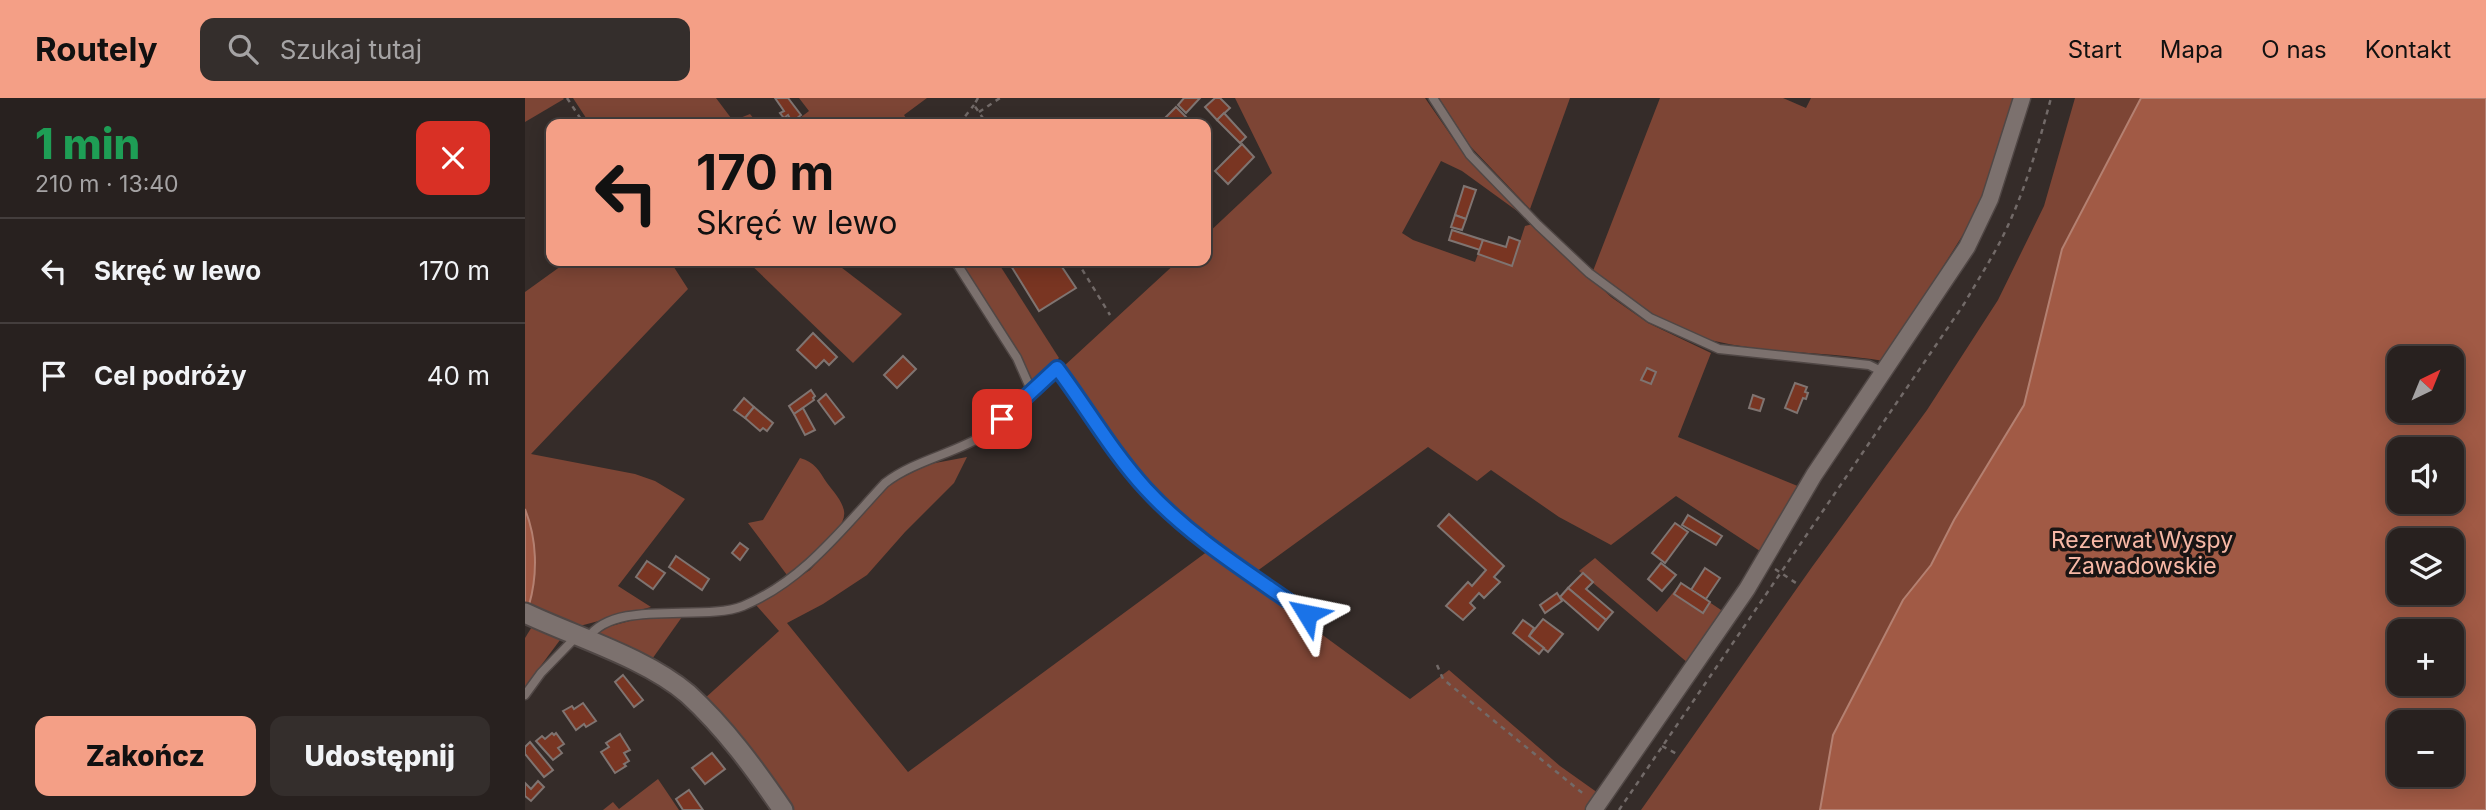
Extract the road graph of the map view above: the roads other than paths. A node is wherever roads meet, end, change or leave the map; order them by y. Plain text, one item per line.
1 (1433, 98) edge
2 (2022, 98) edge
3 (958, 266) edge
4 (1883, 372) junction
5 (1032, 392) junction
6 (525, 613) edge
7 (1307, 614) dead end
8 (582, 638) junction
9 (525, 695) edge
10 (1596, 807) edge
11 (783, 810) edge

1 - 4 lane
2 - 4 street
3 - 5 lane
4 - 10 street
5 - 7 lane
5 - 8 lane
6 - 8 street
8 - 9 lane
8 - 11 street

